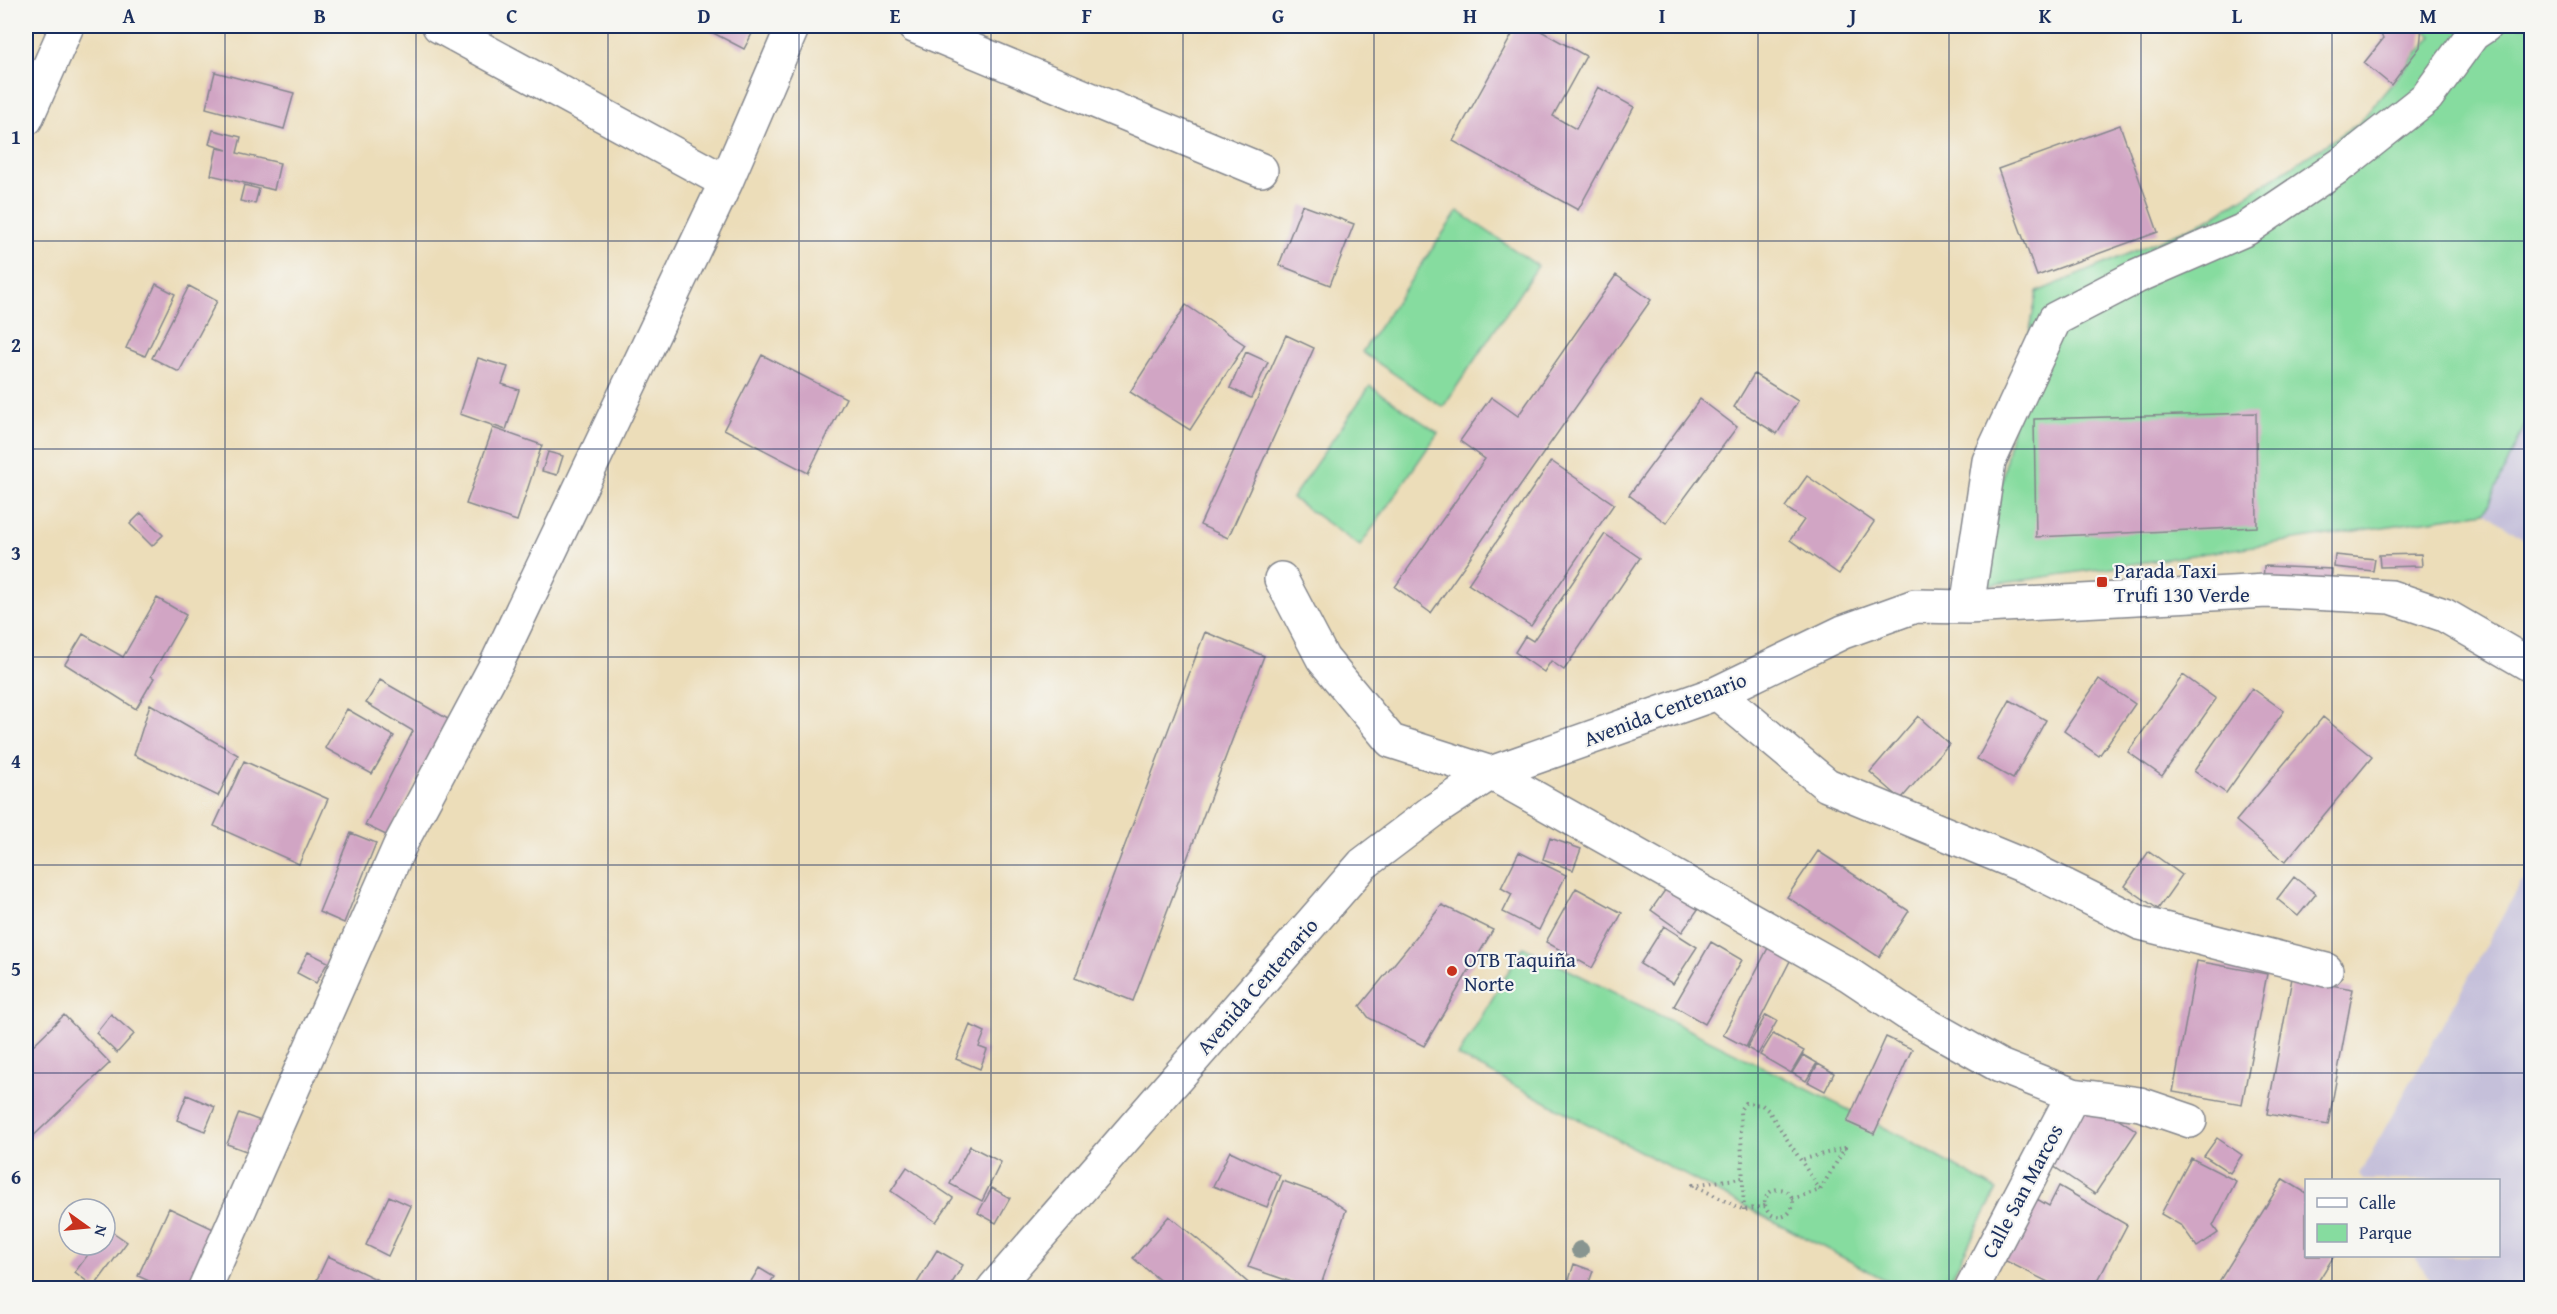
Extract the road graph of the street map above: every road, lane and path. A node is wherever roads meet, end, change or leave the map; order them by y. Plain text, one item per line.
1 (67, 26) edge
2 (439, 26) edge
3 (793, 26) edge
4 (915, 26) edge
5 (2485, 26) edge
6 (26, 118) edge
7 (1261, 170) dead end
8 (726, 182) junction
9 (1281, 579) dead end
10 (1967, 607) junction
11 (2532, 666) edge
12 (1717, 693) junction
13 (1491, 773) junction
14 (2326, 970) dead end
15 (2073, 1095) junction
16 (2190, 1121) dead end
17 (1801, 1160) junction
18 (1742, 1178) junction
19 (1820, 1190) junction
20 (1792, 1199) junction
21 (1765, 1206) junction
22 (1744, 1210) junction
23 (205, 1288) edge
24 (994, 1288) edge
25 (1972, 1288) edge

1 - 6 street
2 - 8 street
3 - 8 street
4 - 7 street
5 - 10 street
8 - 23 street
9 - 13 street
10 - 11 street, Avenida Centenario
10 - 12 street, Avenida Centenario
12 - 13 street, Avenida Centenario
12 - 14 street
13 - 15 street
13 - 24 street, Avenida Centenario
15 - 16 street
15 - 25 street, Calle San Marcos
17 - 18 path
17 - 19 path
17 - 19 path
18 - 22 path
18 - 22 path
19 - 20 path
20 - 21 path
20 - 21 path
21 - 22 path

